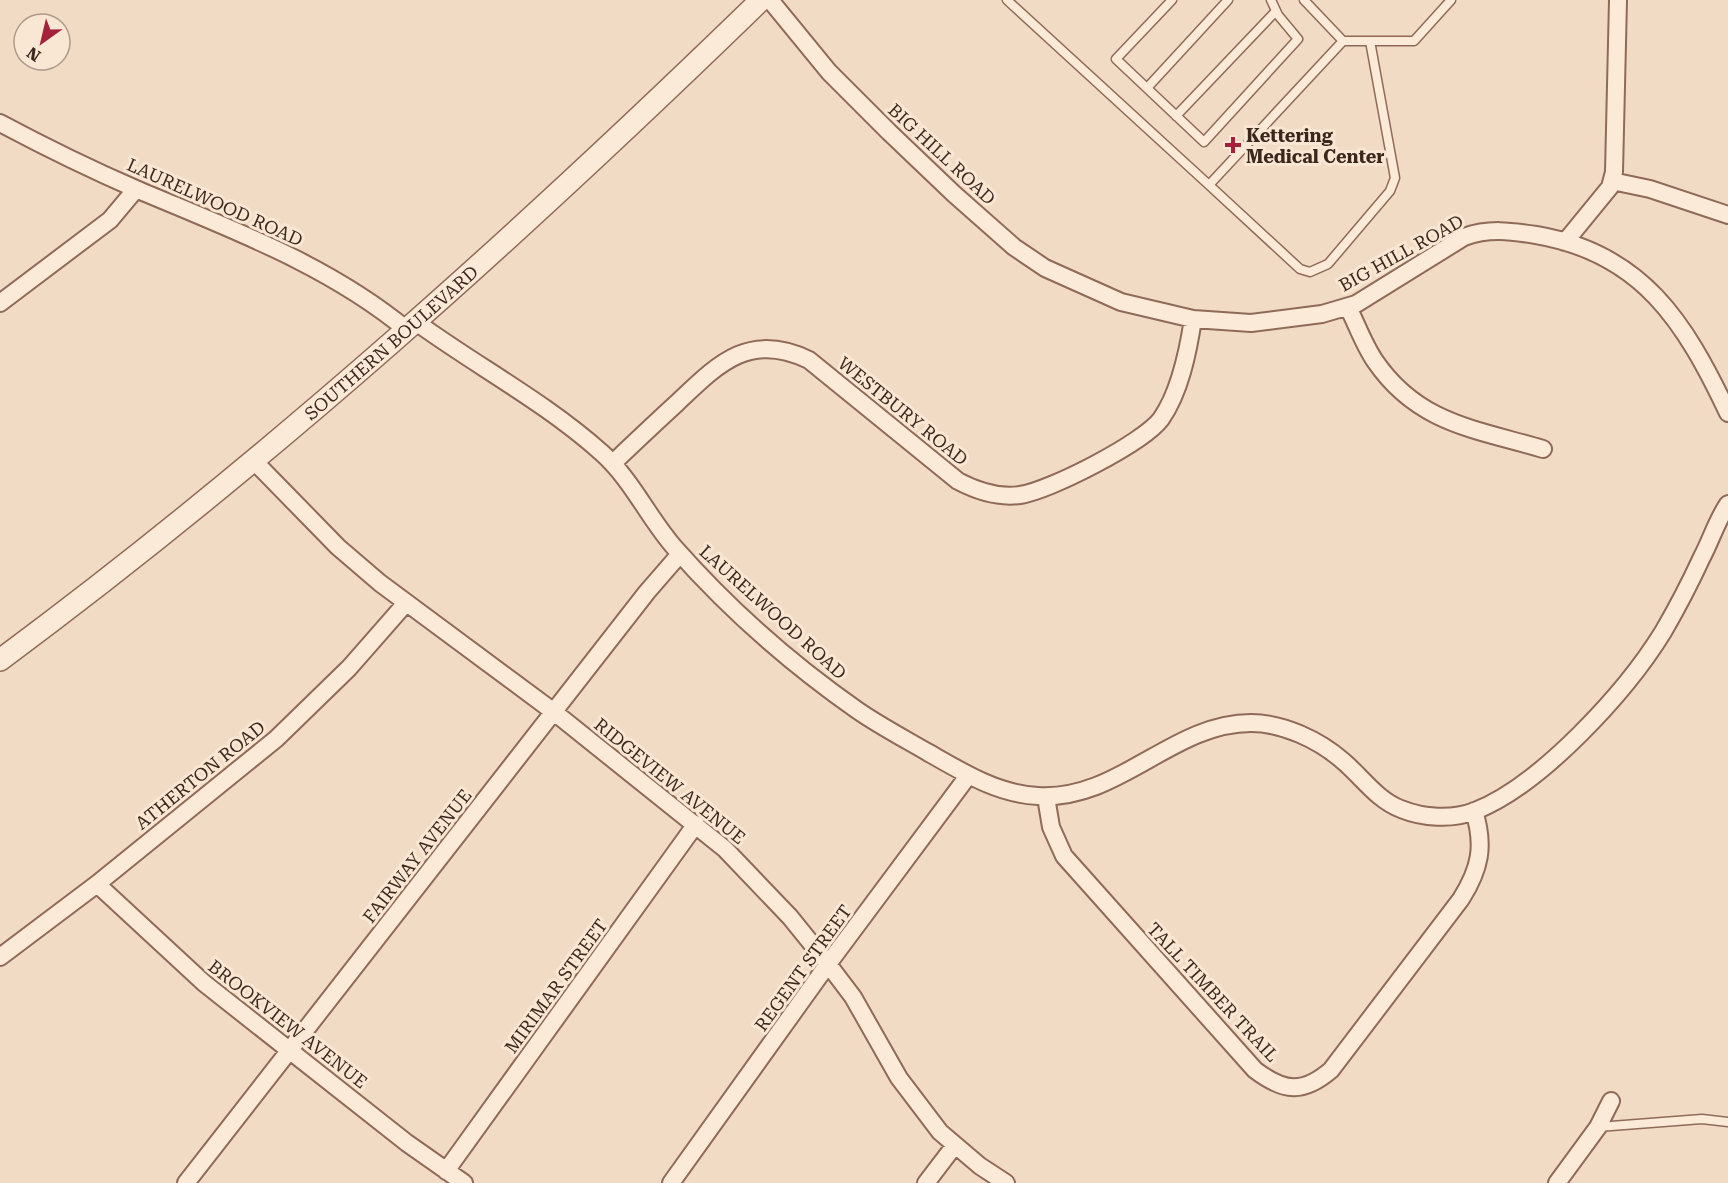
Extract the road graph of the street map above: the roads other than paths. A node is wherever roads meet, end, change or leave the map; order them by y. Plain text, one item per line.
1 (761, 0) edge
2 (770, 0) edge
3 (1007, 0) edge
4 (1172, 0) edge
5 (1228, 0) edge
6 (1270, 0) edge
7 (1304, 0) edge
8 (1451, 0) edge
9 (1618, 0) edge
10 (1276, 10) junction
11 (1342, 41) junction
12 (1370, 41) junction
13 (1147, 88) junction
14 (1176, 116) junction
15 (0, 123) edge
16 (1612, 181) junction
17 (1209, 185) junction
18 (136, 189) junction
19 (1728, 215) edge
20 (1565, 242) junction
21 (0, 303) edge
22 (1348, 307) junction
23 (1193, 319) junction
24 (412, 326) junction
25 (1728, 413) edge
26 (1543, 449) dead end
27 (254, 460) junction
28 (613, 463) junction
29 (1728, 504) edge
30 (680, 554) junction
31 (406, 603) junction
32 (0, 660) edge
33 (554, 712) junction
34 (968, 776) junction
35 (1046, 797) junction
36 (1474, 811) junction
37 (696, 824) junction
38 (97, 884) junction
39 (0, 957) edge
40 (828, 964) junction
41 (289, 1050) junction
42 (1611, 1101) dead end
43 (1728, 1122) edge
44 (1598, 1127) junction
45 (955, 1145) junction
46 (446, 1171) junction
47 (186, 1183) edge
48 (464, 1183) edge
49 (671, 1183) edge
50 (926, 1183) edge
51 (1006, 1183) edge
52 (1557, 1183) edge

1 - 24 street, SOUTHERN BOULEVARD
2 - 23 street, BIG HILL ROAD
3 - 17 lane
4 - 13 lane
5 - 13 lane
6 - 10 lane
7 - 11 lane
8 - 12 lane
9 - 16 street
10 - 14 lane
10 - 14 lane
11 - 12 lane
11 - 17 lane
12 - 17 lane
13 - 14 lane
15 - 18 street, LAURELWOOD ROAD
16 - 19 street
16 - 20 street
18 - 21 street
18 - 24 street, LAURELWOOD ROAD
20 - 22 street, BIG HILL ROAD
20 - 25 street, BIG HILL ROAD
22 - 23 street, BIG HILL ROAD
22 - 26 street
23 - 28 street, WESTBURY ROAD
24 - 27 street, SOUTHERN BOULEVARD
24 - 28 street, LAURELWOOD ROAD
27 - 31 street, RIDGEVIEW AVENUE
27 - 32 street, SOUTHERN BOULEVARD
28 - 30 street, LAURELWOOD ROAD
29 - 36 street, LAURELWOOD ROAD
30 - 33 street, FAIRWAY AVENUE
30 - 34 street, LAURELWOOD ROAD
31 - 33 street, RIDGEVIEW AVENUE
31 - 38 street, ATHERTON ROAD
33 - 37 street, RIDGEVIEW AVENUE
33 - 41 street, FAIRWAY AVENUE
34 - 35 street, LAURELWOOD ROAD
34 - 40 street, REGENT STREET
35 - 36 street, LAURELWOOD ROAD
35 - 36 street, TALL TIMBER TRAIL
37 - 40 street, RIDGEVIEW AVENUE
37 - 46 street, MIRIMAR STREET
38 - 39 street, ATHERTON ROAD
38 - 41 street, BROOKVIEW AVENUE
40 - 45 street, RIDGEVIEW AVENUE
40 - 49 street, REGENT STREET
41 - 46 street, BROOKVIEW AVENUE
41 - 47 street, FAIRWAY AVENUE
42 - 44 street
43 - 44 lane
44 - 52 street
45 - 50 street
45 - 51 street, RIDGEVIEW AVENUE
46 - 48 street, BROOKVIEW AVENUE

